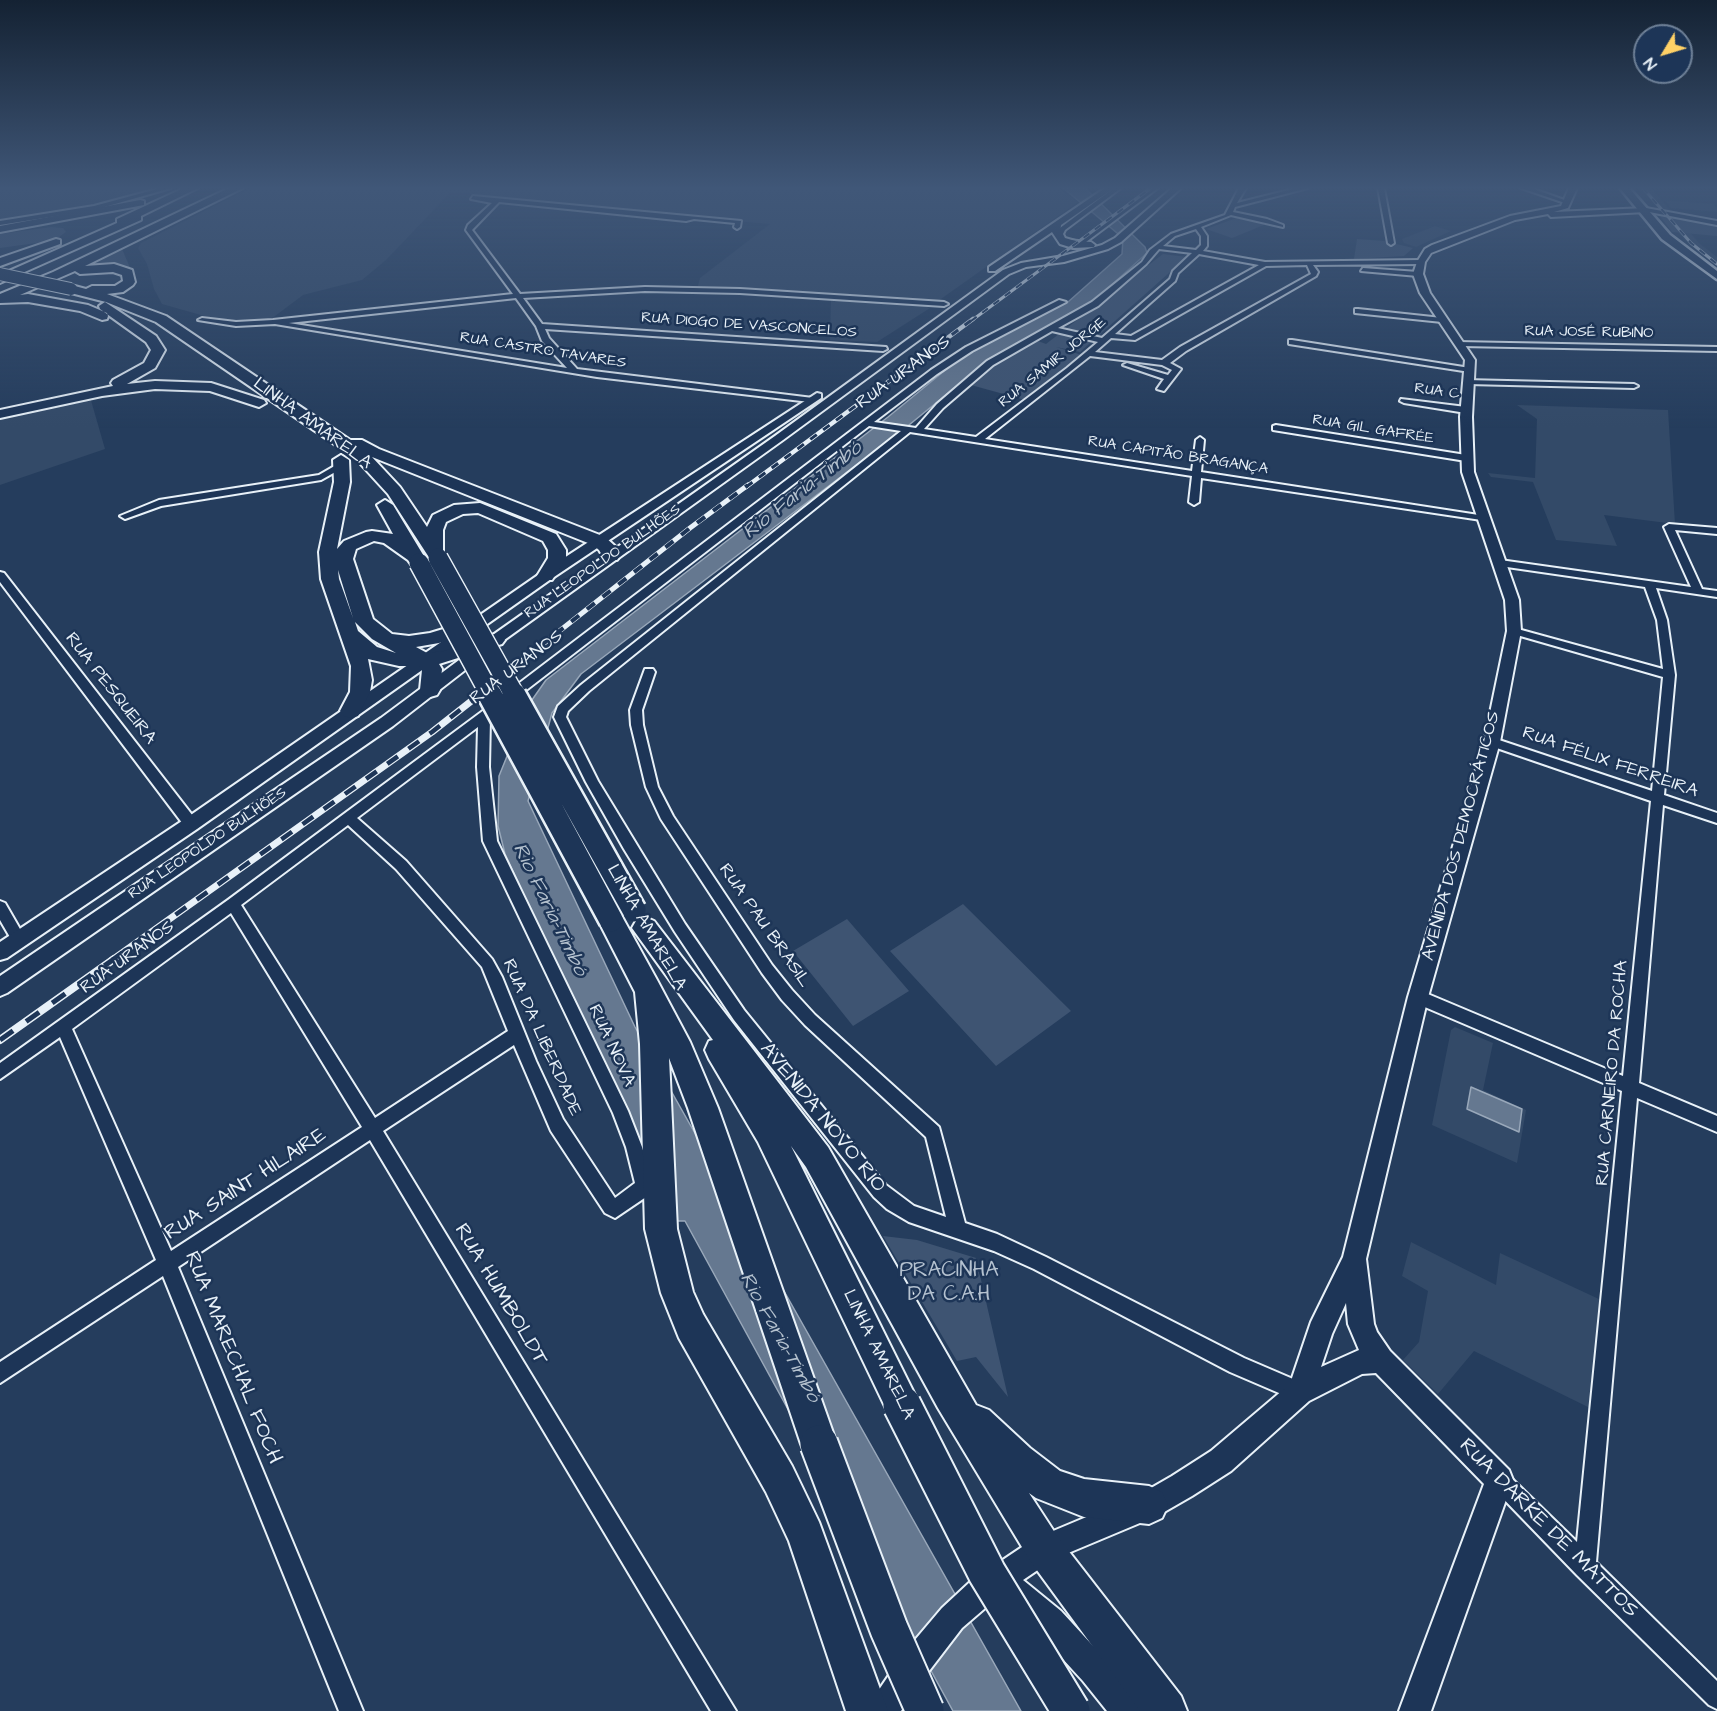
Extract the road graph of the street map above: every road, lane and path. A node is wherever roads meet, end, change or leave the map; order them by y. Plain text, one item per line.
1 (29, 268) edge
2 (65, 268) edge
3 (72, 268) edge
4 (97, 268) edge
5 (109, 268) edge
6 (137, 268) edge
7 (496, 268) edge
8 (995, 268) edge
9 (1017, 268) edge
10 (1139, 268) edge
11 (1180, 268) edge
12 (1258, 268) edge
13 (1312, 268) edge
14 (1416, 268) edge
15 (1420, 268) junction
16 (1364, 270) dead end
17 (0, 273) edge
18 (57, 275) junction
19 (0, 281) edge
20 (972, 284) dead end
21 (71, 289) junction
22 (516, 296) junction
23 (0, 297) edge
24 (954, 297) dead end
25 (1062, 302) dead end
26 (103, 304) junction
27 (944, 304) junction
28 (1358, 311) dead end
29 (161, 319) junction
30 (202, 320) dead end
31 (1443, 320) junction
32 (273, 322) junction
33 (540, 326) junction
34 (1053, 329) junction
35 (1105, 338) junction
36 (1292, 342) dead end
37 (1461, 344) junction
38 (883, 349) junction
39 (1717, 349) edge
40 (158, 350) junction
41 (1089, 354) junction
42 (1111, 357) junction
43 (1164, 363) junction
44 (574, 371) junction
45 (1469, 376) junction
46 (1168, 378) junction
47 (1634, 386) dead end
48 (1161, 390) dead end
49 (810, 400) junction
50 (1404, 401) dead end
51 (259, 403) junction
52 (1466, 410) junction
53 (0, 412) edge
54 (286, 422) dead end
55 (871, 424) junction
56 (1276, 428) dead end
57 (910, 430) junction
58 (328, 432) junction
59 (779, 438) junction
60 (1200, 440) dead end
61 (977, 441) junction
62 (1466, 458) junction
63 (339, 465) junction
64 (1198, 474) junction
65 (321, 477) junction
66 (177, 500) junction
67 (1194, 502) dead end
68 (174, 515) dead end
69 (124, 516) dead end
70 (1485, 519) junction
71 (1717, 531) edge
72 (599, 541) junction
73 (611, 556) junction
74 (427, 558) junction
75 (1500, 563) junction
76 (546, 576) junction
77 (1, 577) edge
78 (1650, 585) junction
79 (1698, 592) junction
80 (1717, 594) edge
81 (473, 626) junction
82 (349, 632) junction
83 (1514, 632) junction
84 (389, 640) junction
85 (495, 640) junction
86 (424, 660) junction
87 (649, 672) dead end
88 (1669, 675) junction
89 (430, 690) junction
90 (357, 707) junction
91 (484, 717) junction
92 (387, 722) junction
93 (1492, 742) junction
94 (1657, 799) junction
95 (347, 817) junction
96 (1717, 819) edge
97 (191, 824) junction
98 (233, 904) junction
99 (0, 907) edge
100 (630, 919) junction
101 (19, 940) junction
102 (0, 952) edge
103 (0, 987) edge
104 (648, 988) junction
105 (1418, 997) junction
106 (63, 1026) junction
107 (517, 1034) junction
108 (0, 1072) edge
109 (1631, 1089) junction
110 (1717, 1124) edge
111 (373, 1129) junction
112 (612, 1208) joint
113 (958, 1229) junction
114 (1354, 1259) junction
115 (167, 1263) junction
116 (1381, 1360) junction
117 (0, 1373) edge
118 (1300, 1392) junction
119 (950, 1396) junction
120 (1499, 1480) junction
121 (1149, 1505) junction
122 (1044, 1549) junction
123 (1585, 1566) junction
124 (989, 1586) junction
125 (1717, 1697) edge
126 (351, 1711) edge
127 (724, 1711) edge
128 (867, 1711) edge
129 (883, 1711) edge
130 (925, 1711) edge
131 (1071, 1711) edge
132 (1126, 1711) edge
133 (1166, 1711) edge
134 (1415, 1711) edge

1 - 19 highway
2 - 23 highway
3 - 18 highway
4 - 18 highway
5 - 21 highway
6 - 29 highway
7 - 22 street
8 - 20 main road
9 - 59 main road, RUA LEOPOLDO BULHÕES
10 - 34 street
11 - 35 street, RUA SAMIR JORGE
12 - 35 street
13 - 43 street
14 - 15 street
15 - 16 street
15 - 31 main road, AVENIDA DOS DEMOCRÁTICOS
17 - 21 highway, bridge
18 - 23 highway
19 - 26 highway, LINHA AMARELA
21 - 29 highway, LINHA AMARELA
22 - 27 street
22 - 32 street
22 - 33 street
23 - 40 highway
24 - 27 main road, RUA LEOPOLDO BULHÕES
25 - 55 street, RUA URANOS
26 - 40 highway
26 - 51 highway, LINHA AMARELA
27 - 38 main road, RUA LEOPOLDO BULHÕES
28 - 31 street
29 - 58 highway, LINHA AMARELA
30 - 32 street
31 - 37 main road, AVENIDA DOS DEMOCRÁTICOS
32 - 44 street, RUA CASTRO TAVARES
33 - 38 street, RUA DIOGO DE VASCONCELOS
33 - 44 street
34 - 35 street
34 - 57 street
35 - 41 street, RUA SAMIR JORGE
36 - 45 street
37 - 39 street, RUA JOSÉ RUBINO
37 - 45 main road, AVENIDA DOS DEMOCRÁTICOS
38 - 49 main road, RUA LEOPOLDO BULHÕES
40 - 53 highway
41 - 42 street
41 - 61 street, RUA SAMIR JORGE
42 - 43 street
42 - 46 street
43 - 46 street
44 - 49 street, RUA CASTRO TAVARES
45 - 47 street
45 - 52 main road, AVENIDA DOS DEMOCRÁTICOS
46 - 48 street
49 - 59 main road
49 - 72 main road, RUA LEOPOLDO BULHÕES
50 - 52 street, RUA C
51 - 53 highway
51 - 54 highway, LINHA AMARELA
52 - 62 main road, AVENIDA DOS DEMOCRÁTICOS
55 - 57 street, RUA CAPITÃO BRAGANÇA
55 - 91 street, RUA URANOS
56 - 62 street, RUA GIL GAFRÉE
57 - 61 street, RUA CAPITÃO BRAGANÇA
57 - 113 street, AVENIDA NOVO RIO
58 - 72 highway
58 - 74 highway, LINHA AMARELA
59 - 73 main road, RUA LEOPOLDO BULHÕES
60 - 64 street
61 - 64 street, RUA CAPITÃO BRAGANÇA
62 - 70 main road, AVENIDA DOS DEMOCRÁTICOS
63 - 65 street
63 - 65 street
63 - 74 highway, LINHA AMARELA
63 - 82 highway
64 - 67 street
64 - 70 street, RUA CAPITÃO BRAGANÇA
65 - 66 street
66 - 68 street
66 - 69 street
70 - 75 main road, AVENIDA DOS DEMOCRÁTICOS
71 - 79 street
72 - 73 highway
72 - 76 main road, RUA LEOPOLDO BULHÕES
73 - 85 main road, RUA LEOPOLDO BULHÕES
74 - 76 highway
74 - 84 highway
74 - 100 highway, LINHA AMARELA, bridge
75 - 78 street
75 - 83 main road, AVENIDA DOS DEMOCRÁTICOS
76 - 81 main road, RUA LEOPOLDO BULHÕES
77 - 97 street, RUA PESQUEIRA
78 - 79 street
78 - 88 street, RUA CARNEIRO DA ROCHA
79 - 80 street
81 - 84 highway
81 - 86 main road, RUA LEOPOLDO BULHÕES
82 - 86 highway
82 - 90 highway
83 - 88 street
83 - 93 main road, AVENIDA DOS DEMOCRÁTICOS
84 - 86 highway
85 - 86 highway
85 - 89 main road, RUA LEOPOLDO BULHÕES
86 - 89 highway
86 - 90 main road, RUA LEOPOLDO BULHÕES
87 - 113 street, RUA PAU BRASIL
88 - 94 street, RUA CARNEIRO DA ROCHA
89 - 92 main road, RUA LEOPOLDO BULHÕES
90 - 92 main road
90 - 97 main road, RUA LEOPOLDO BULHÕES
91 - 95 street, RUA URANOS
91 - 112 street, RUA NOVA
92 - 103 main road, RUA LEOPOLDO BULHÕES
93 - 94 street, RUA FÉLIX FERREIRA
93 - 105 main road, AVENIDA DOS DEMOCRÁTICOS
94 - 96 street, RUA FÉLIX FERREIRA
94 - 109 street, RUA CARNEIRO DA ROCHA
95 - 98 street, RUA URANOS
95 - 107 street, RUA DA LIBERDADE
97 - 101 main road, RUA LEOPOLDO BULHÕES
98 - 106 street, RUA URANOS
98 - 111 street, RUA HUMBOLDT
99 - 101 street
100 - 104 highway, LINHA AMARELA
100 - 119 highway
100 - 131 highway, LINHA AMARELA, bridge
101 - 102 main road, RUA LEOPOLDO BULHÕES
104 - 128 highway
104 - 130 highway, LINHA AMARELA, bridge
105 - 109 street
105 - 114 main road, AVENIDA DOS DEMOCRÁTICOS
106 - 108 street, RUA URANOS
106 - 115 street, RUA MARECHAL FOCH
107 - 111 street, RUA SAINT HILAIRE
107 - 112 street, RUA DA LIBERDADE
109 - 110 street
109 - 123 street, RUA CARNEIRO DA ROCHA
111 - 115 street, RUA SAINT HILAIRE
111 - 127 street, RUA HUMBOLDT
113 - 118 street, AVENIDA NOVO RIO
114 - 116 main road, AVENIDA DOS DEMOCRÁTICOS
114 - 118 main road, AVENIDA DOS DEMOCRÁTICOS
115 - 117 street, RUA SAINT HILAIRE
115 - 126 street, RUA MARECHAL FOCH
116 - 118 main road
116 - 120 main road, RUA DARKE DE MATTOS
118 - 121 main road
119 - 121 highway
119 - 122 highway
120 - 123 street, RUA DARKE DE MATTOS
120 - 134 main road
121 - 122 main road
122 - 124 main road
122 - 133 highway
123 - 125 street, RUA DARKE DE MATTOS
124 - 129 main road
124 - 132 main road

